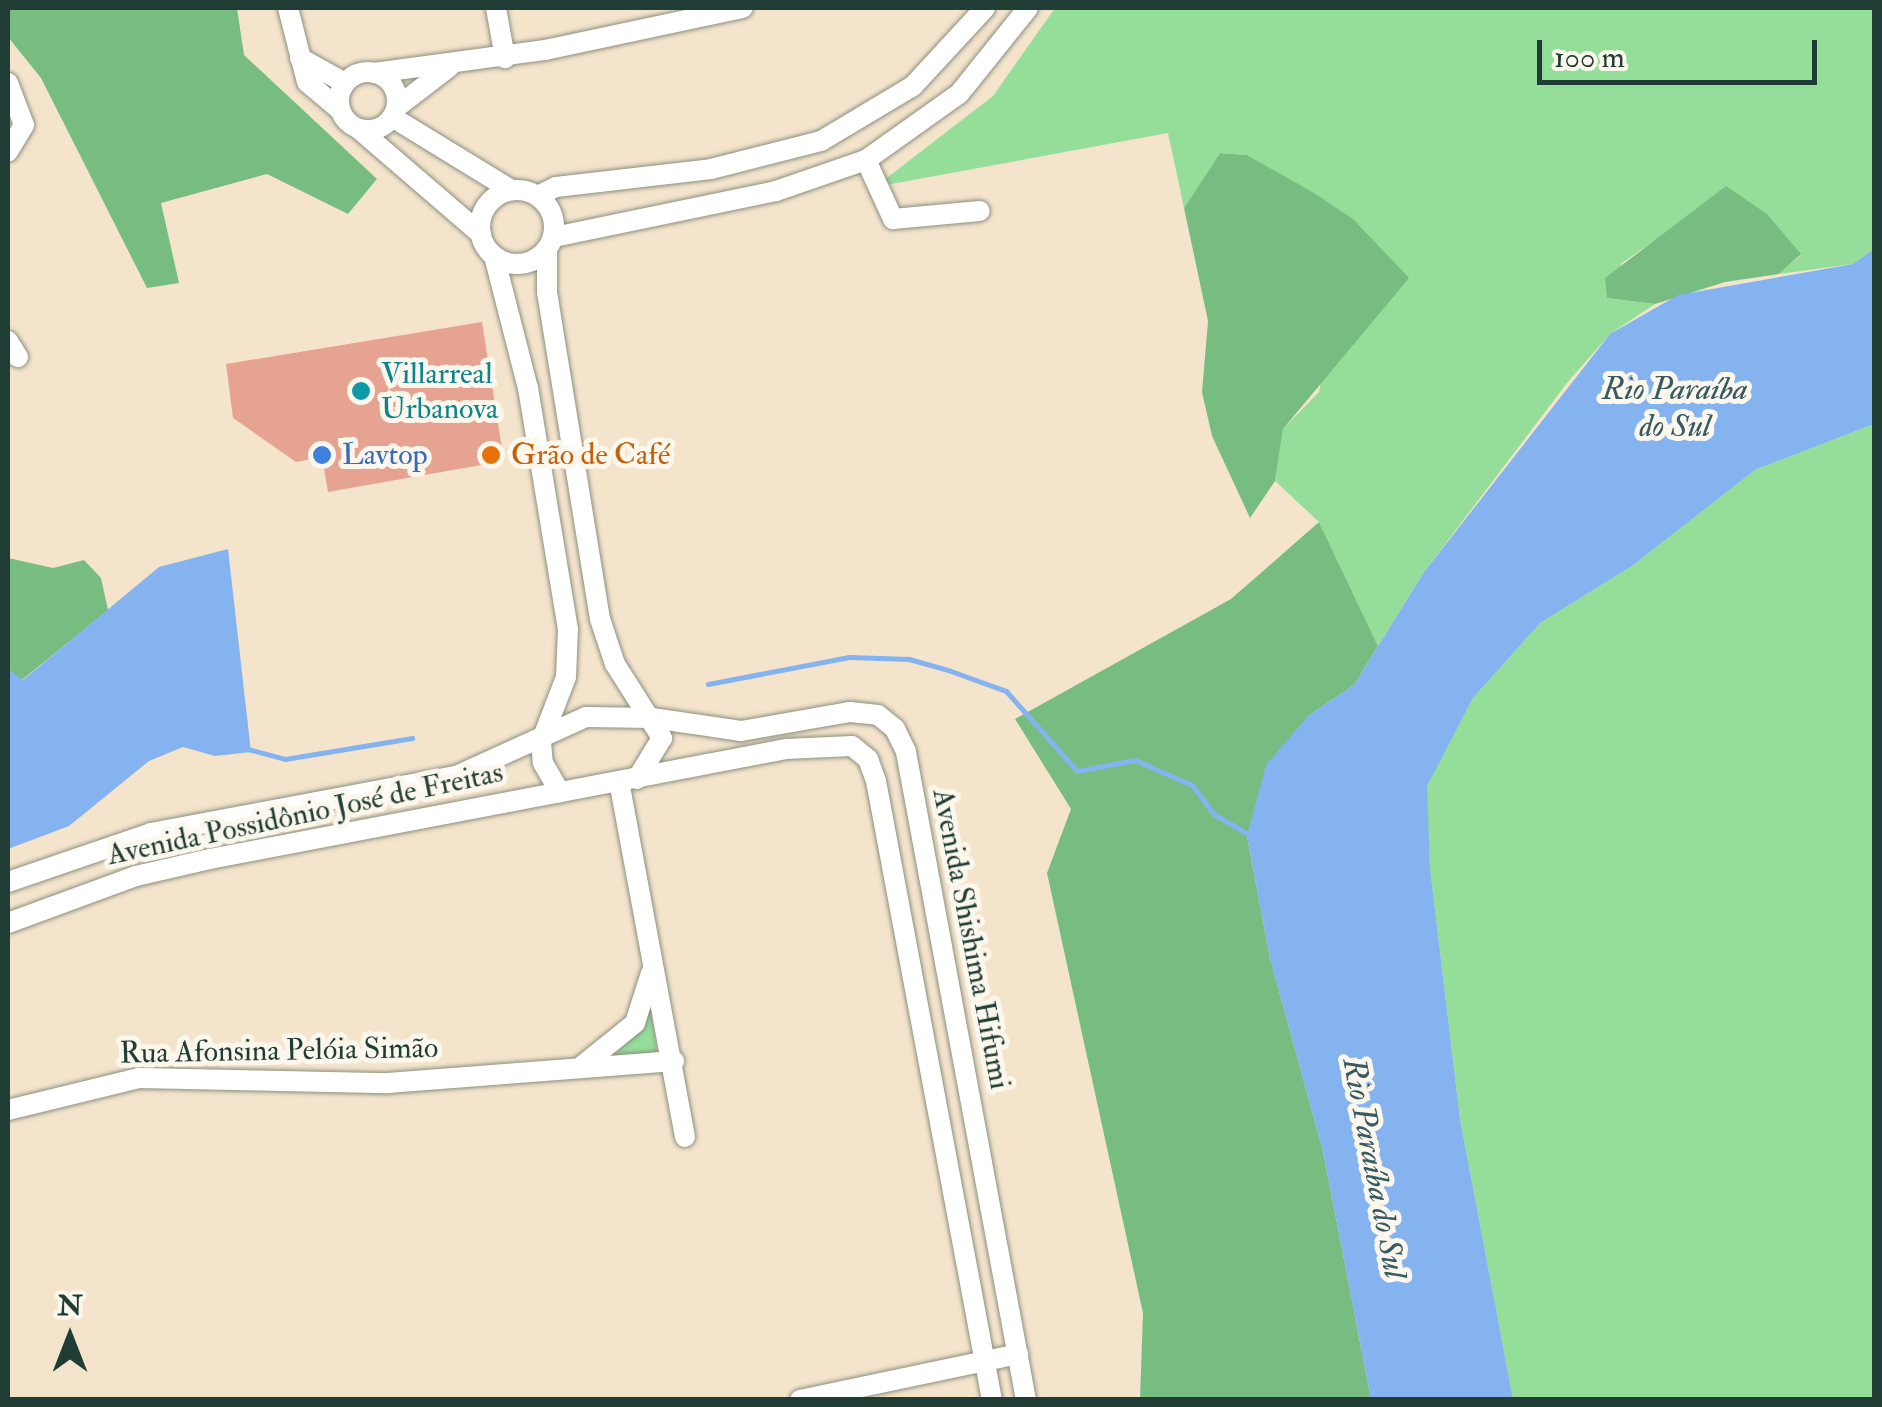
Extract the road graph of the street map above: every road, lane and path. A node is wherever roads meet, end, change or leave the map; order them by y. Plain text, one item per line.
1 (288, 8) edge
2 (496, 8) edge
3 (743, 8) edge
4 (1028, 8) edge
5 (703, 12) edge
6 (980, 14) edge
7 (1003, 43) junction
8 (300, 58) junction
9 (504, 58) junction
10 (449, 66) junction
11 (374, 73) junction
12 (345, 82) junction
13 (8, 83) edge
14 (339, 109) junction
15 (395, 112) junction
16 (360, 130) junction
17 (8, 152) edge
18 (866, 160) junction
19 (512, 190) junction
20 (538, 196) junction
21 (980, 211) dead end
22 (480, 234) junction
23 (551, 243) junction
24 (494, 256) junction
25 (657, 718) junction
26 (534, 738) junction
27 (628, 780) junction
28 (560, 792) junction
29 (8, 882) edge
30 (8, 923) edge
31 (652, 961) junction
32 (674, 1062) junction
33 (576, 1068) junction
34 (8, 1110) edge
35 (685, 1138) dead end
36 (1018, 1354) junction
37 (985, 1361) junction
38 (800, 1400) edge
39 (992, 1400) edge
40 (1026, 1400) edge

1 - 8 street
2 - 9 street
3 - 5 street
4 - 7 street
5 - 9 street
6 - 7 street
6 - 20 street
7 - 18 street
8 - 12 street
8 - 14 street
9 - 10 street
10 - 11 street
10 - 15 street
11 - 12 street
11 - 15 street
12 - 14 street
13 - 17 street
14 - 16 street
15 - 16 street
15 - 19 street
16 - 22 street
18 - 21 street
18 - 23 street
19 - 20 street
19 - 22 street
20 - 23 street
22 - 24 street
23 - 24 street
23 - 25 street
24 - 26 street
25 - 26 street, Avenida Shishima Hifumi
25 - 27 street
25 - 36 street, Avenida Shishima Hifumi
26 - 28 street
26 - 29 street, Avenida Possidônio José de Freitas
27 - 28 street, Avenida Shishima Hifumi
27 - 31 street
27 - 37 street, Avenida Shishima Hifumi
28 - 30 street, Avenida Possidônio José de Freitas
31 - 32 street
31 - 33 street
32 - 33 street, Rua Afonsina Pelóia Simão
32 - 35 street
33 - 34 street, Rua Afonsina Pelóia Simão
36 - 37 street
36 - 40 street, Avenida Shishima Hifumi
37 - 38 street
37 - 39 street, Avenida Shishima Hifumi

